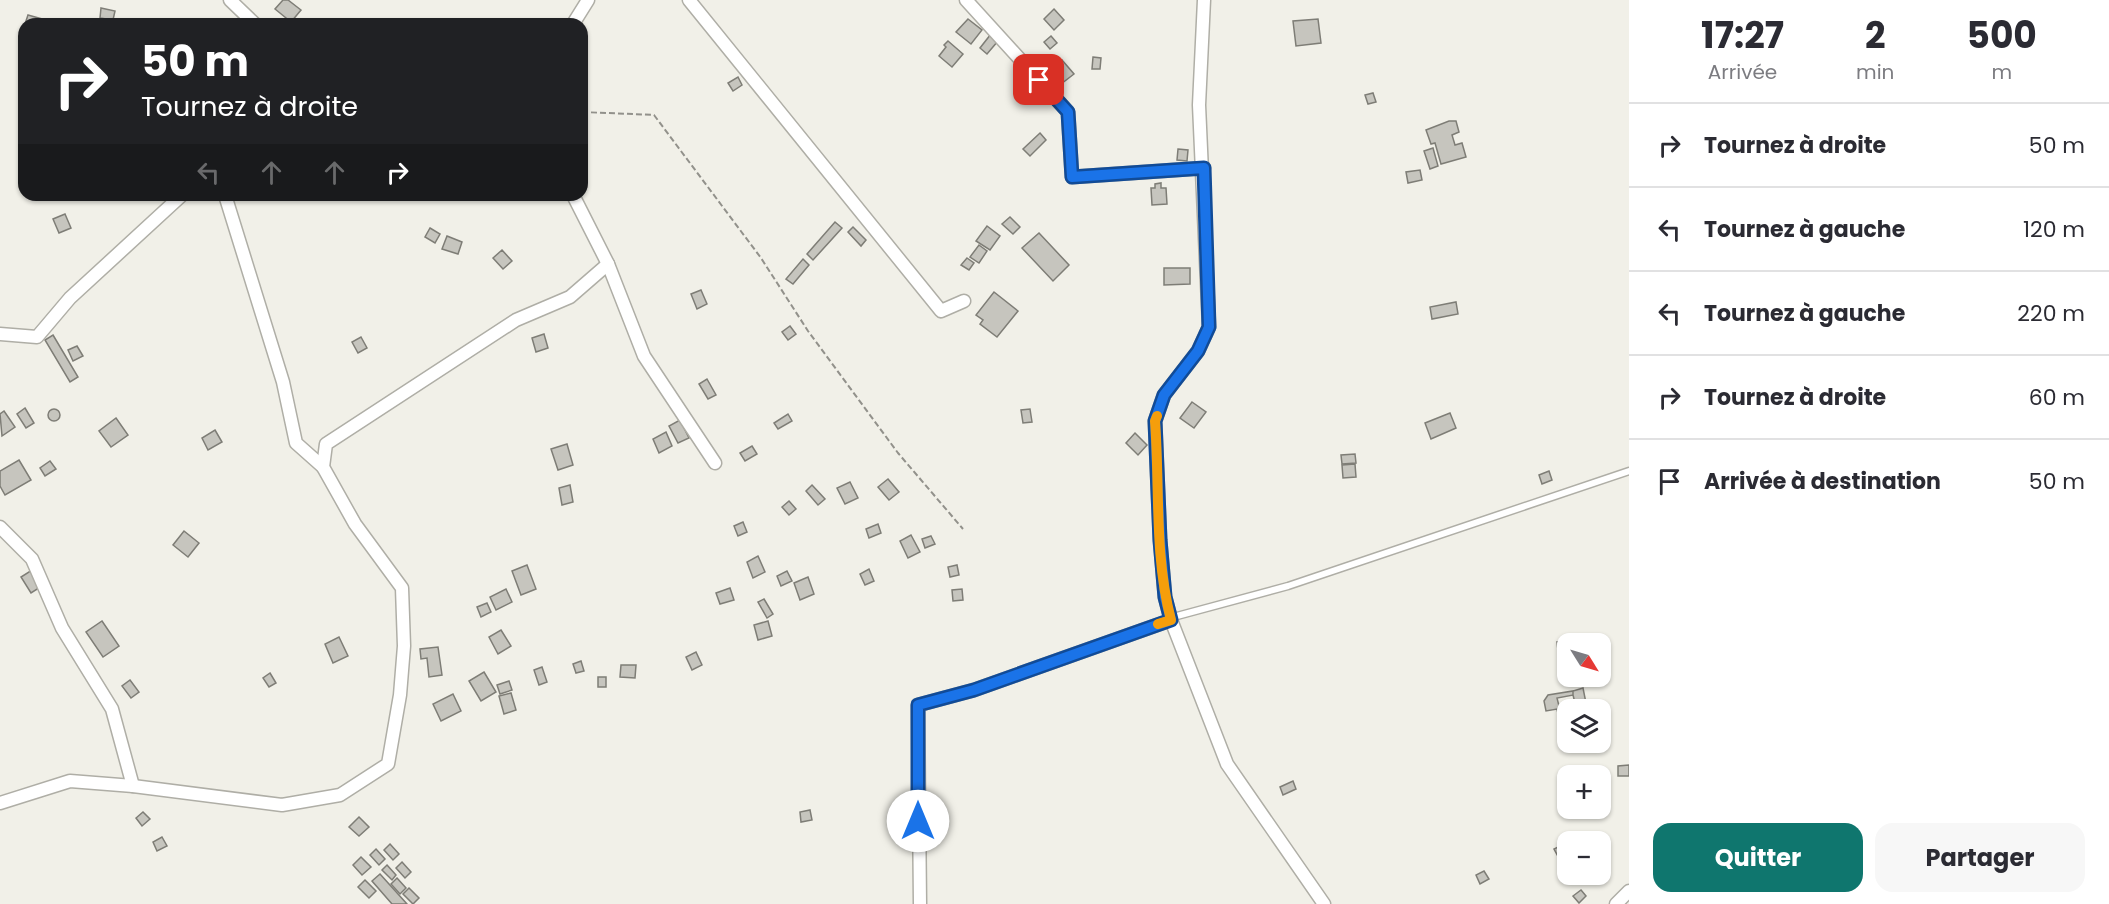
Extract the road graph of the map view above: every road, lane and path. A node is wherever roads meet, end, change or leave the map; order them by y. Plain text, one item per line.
1 (230, 0) edge
2 (588, 0) edge
3 (689, 0) edge
4 (966, 0) edge
5 (1204, 0) edge
6 (246, 18) edge
7 (577, 18) edge
8 (588, 112) edge
9 (1204, 168) junction
10 (175, 201) edge
11 (227, 201) edge
12 (576, 201) edge
13 (608, 264) junction
14 (964, 301) dead end
15 (0, 334) edge
16 (715, 463) dead end
17 (323, 467) junction
18 (1629, 471) edge
19 (0, 527) edge
20 (963, 529) dead end
21 (1171, 620) junction
22 (133, 786) junction
23 (0, 803) edge
24 (1629, 891) edge
25 (920, 904) edge
26 (1324, 904) edge
27 (1616, 904) edge

1 - 6 street
2 - 7 street
3 - 14 street
4 - 9 street
5 - 9 street
8 - 20 path
9 - 21 street
10 - 15 street
11 - 17 street
12 - 13 street
13 - 16 street
13 - 17 street
17 - 22 street
18 - 21 lane
19 - 22 street
21 - 25 street
21 - 26 street
22 - 23 street
24 - 27 street

